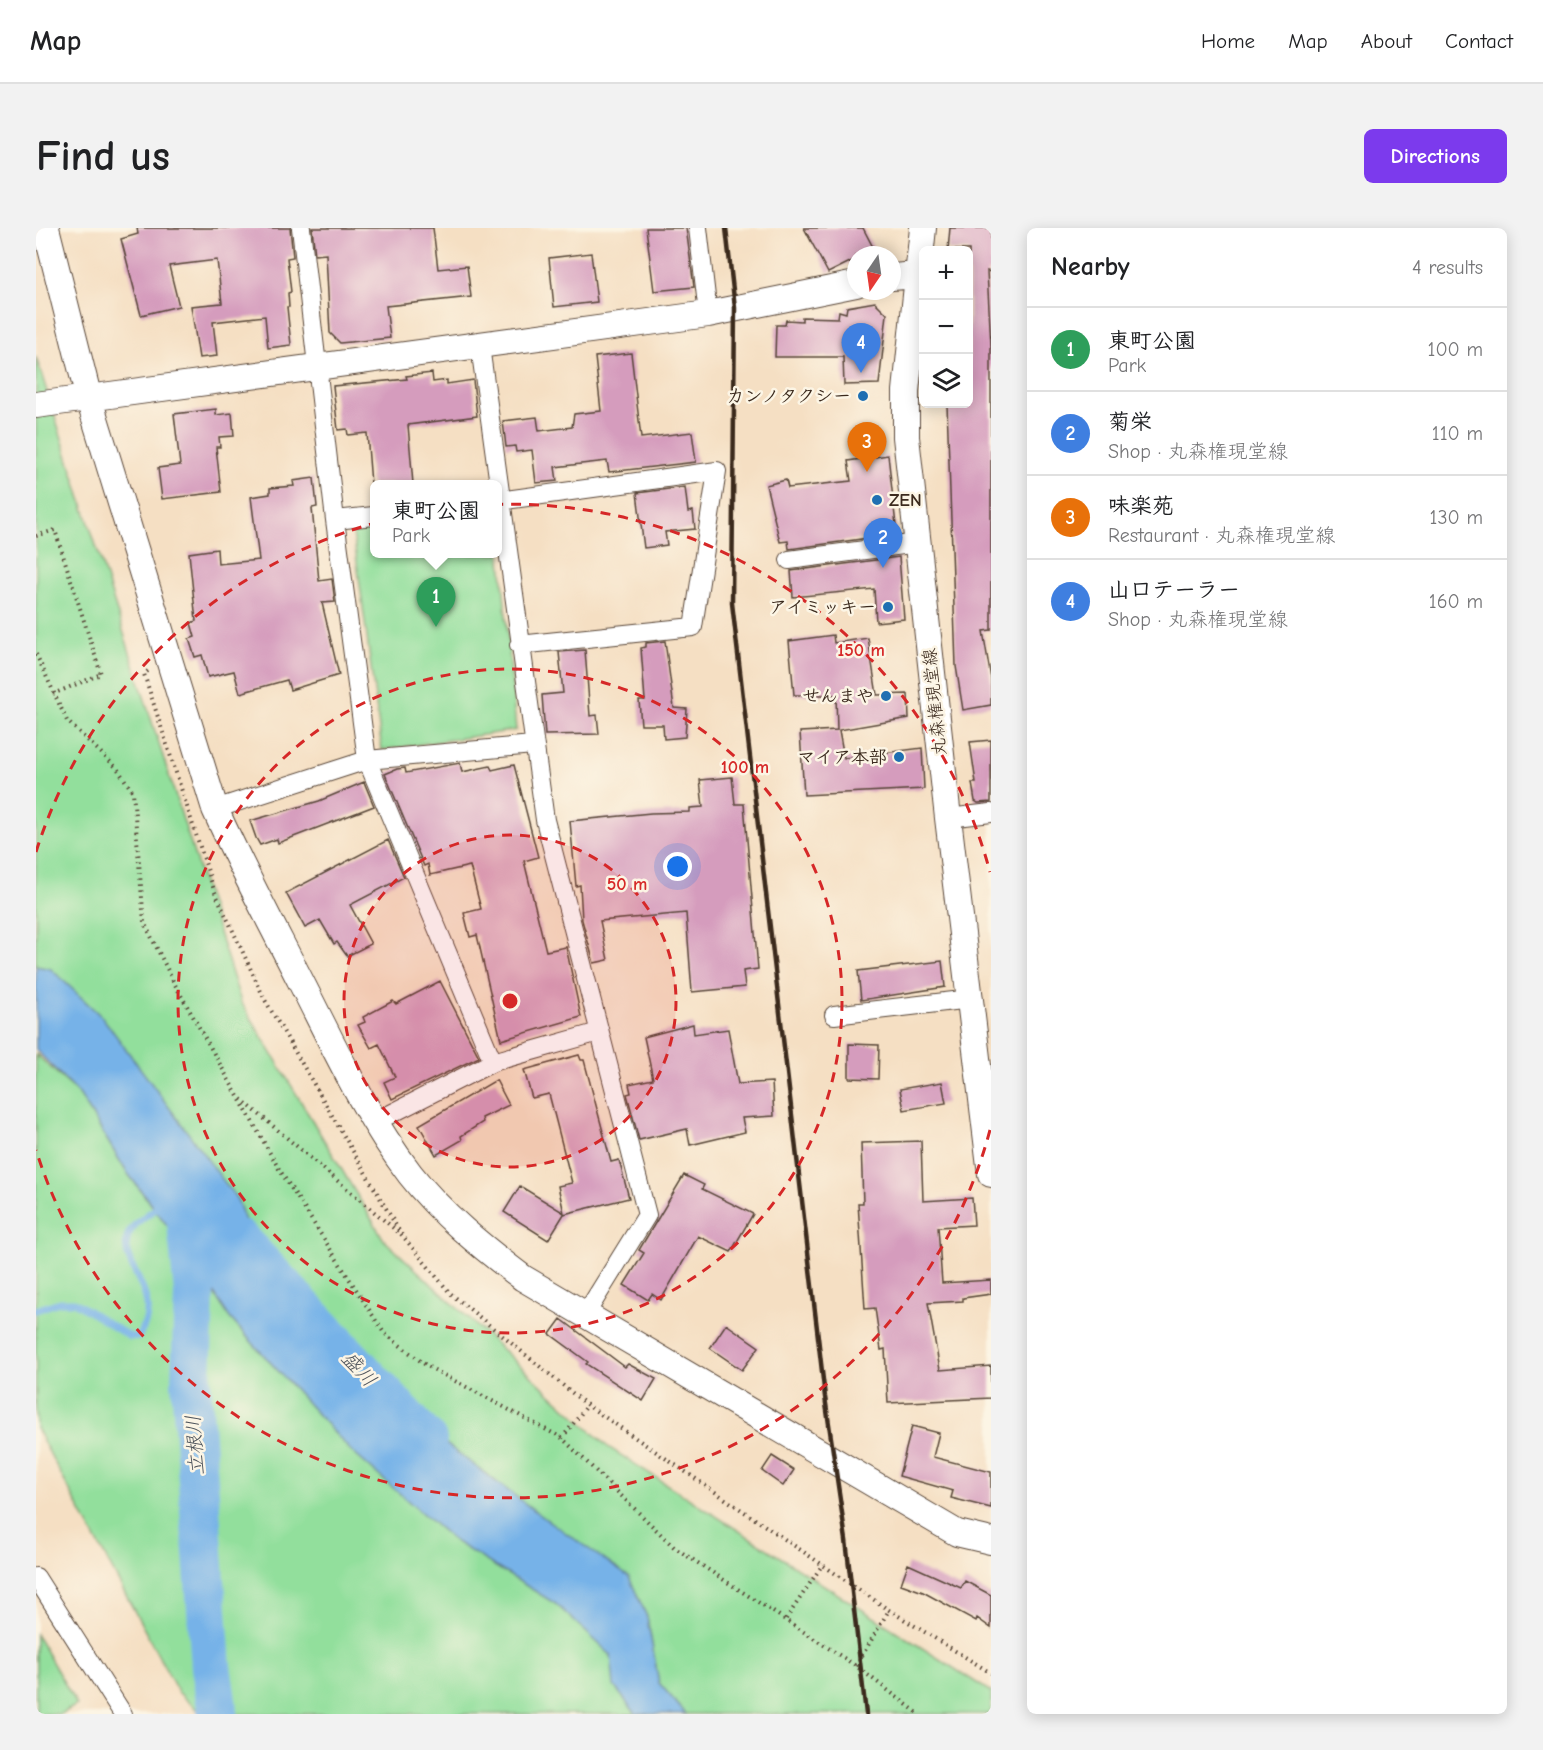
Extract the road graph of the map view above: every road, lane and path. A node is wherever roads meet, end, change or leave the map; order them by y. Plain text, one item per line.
1 (46, 228) edge
2 (301, 228) edge
3 (698, 228) edge
4 (923, 228) edge
5 (918, 275) junction
6 (901, 277) edge
7 (847, 286) edge
8 (708, 314) junction
9 (480, 346) junction
10 (319, 367) junction
11 (89, 399) junction
12 (36, 405) edge
13 (496, 480) edge
14 (502, 501) edge
15 (370, 516) edge
16 (335, 520) junction
17 (502, 523) edge
18 (36, 536) edge
19 (918, 543) junction
20 (789, 560) dead end
21 (519, 645) junction
22 (36, 654) edge
23 (53, 694) junction
24 (533, 744) junction
25 (367, 760) junction
26 (215, 809) junction
27 (991, 813) edge
28 (948, 818) junction
29 (971, 999) junction
30 (834, 1015) dead end
31 (599, 1032) junction
32 (493, 1062) junction
33 (238, 1097) junction
34 (375, 1122) junction
35 (991, 1174) edge
36 (401, 1234) dead end
37 (585, 1315) junction
38 (587, 1405) dead end
39 (562, 1438) junction
40 (991, 1541) edge
41 (823, 1564) dead end
42 (36, 1577) edge
43 (889, 1610) dead end
44 (786, 1619) junction
45 (856, 1666) junction
46 (123, 1714) edge
47 (919, 1714) edge

1 - 11 street
2 - 10 street
3 - 8 street
4 - 5 street, 丸森権現堂線
5 - 6 street
5 - 19 street, 丸森権現堂線
7 - 8 street
8 - 9 street
9 - 10 street
9 - 13 street
10 - 11 street
10 - 16 street
11 - 12 street
11 - 26 street
14 - 21 street
15 - 16 street
16 - 25 street
17 - 21 street
18 - 23 path
19 - 20 street
19 - 28 street, 丸森権現堂線
21 - 24 street
22 - 23 path
23 - 33 path
24 - 25 street
24 - 31 street
25 - 26 street
25 - 32 street
26 - 34 street
27 - 28 street
28 - 29 street, 丸森権現堂線
29 - 30 street
29 - 35 street, 丸森権現堂線
31 - 32 street
31 - 37 street
32 - 34 street
33 - 36 path
33 - 39 path
34 - 37 street
37 - 40 street
38 - 39 path
39 - 44 path
41 - 44 path
42 - 46 street
43 - 45 path
44 - 45 path
45 - 47 path

